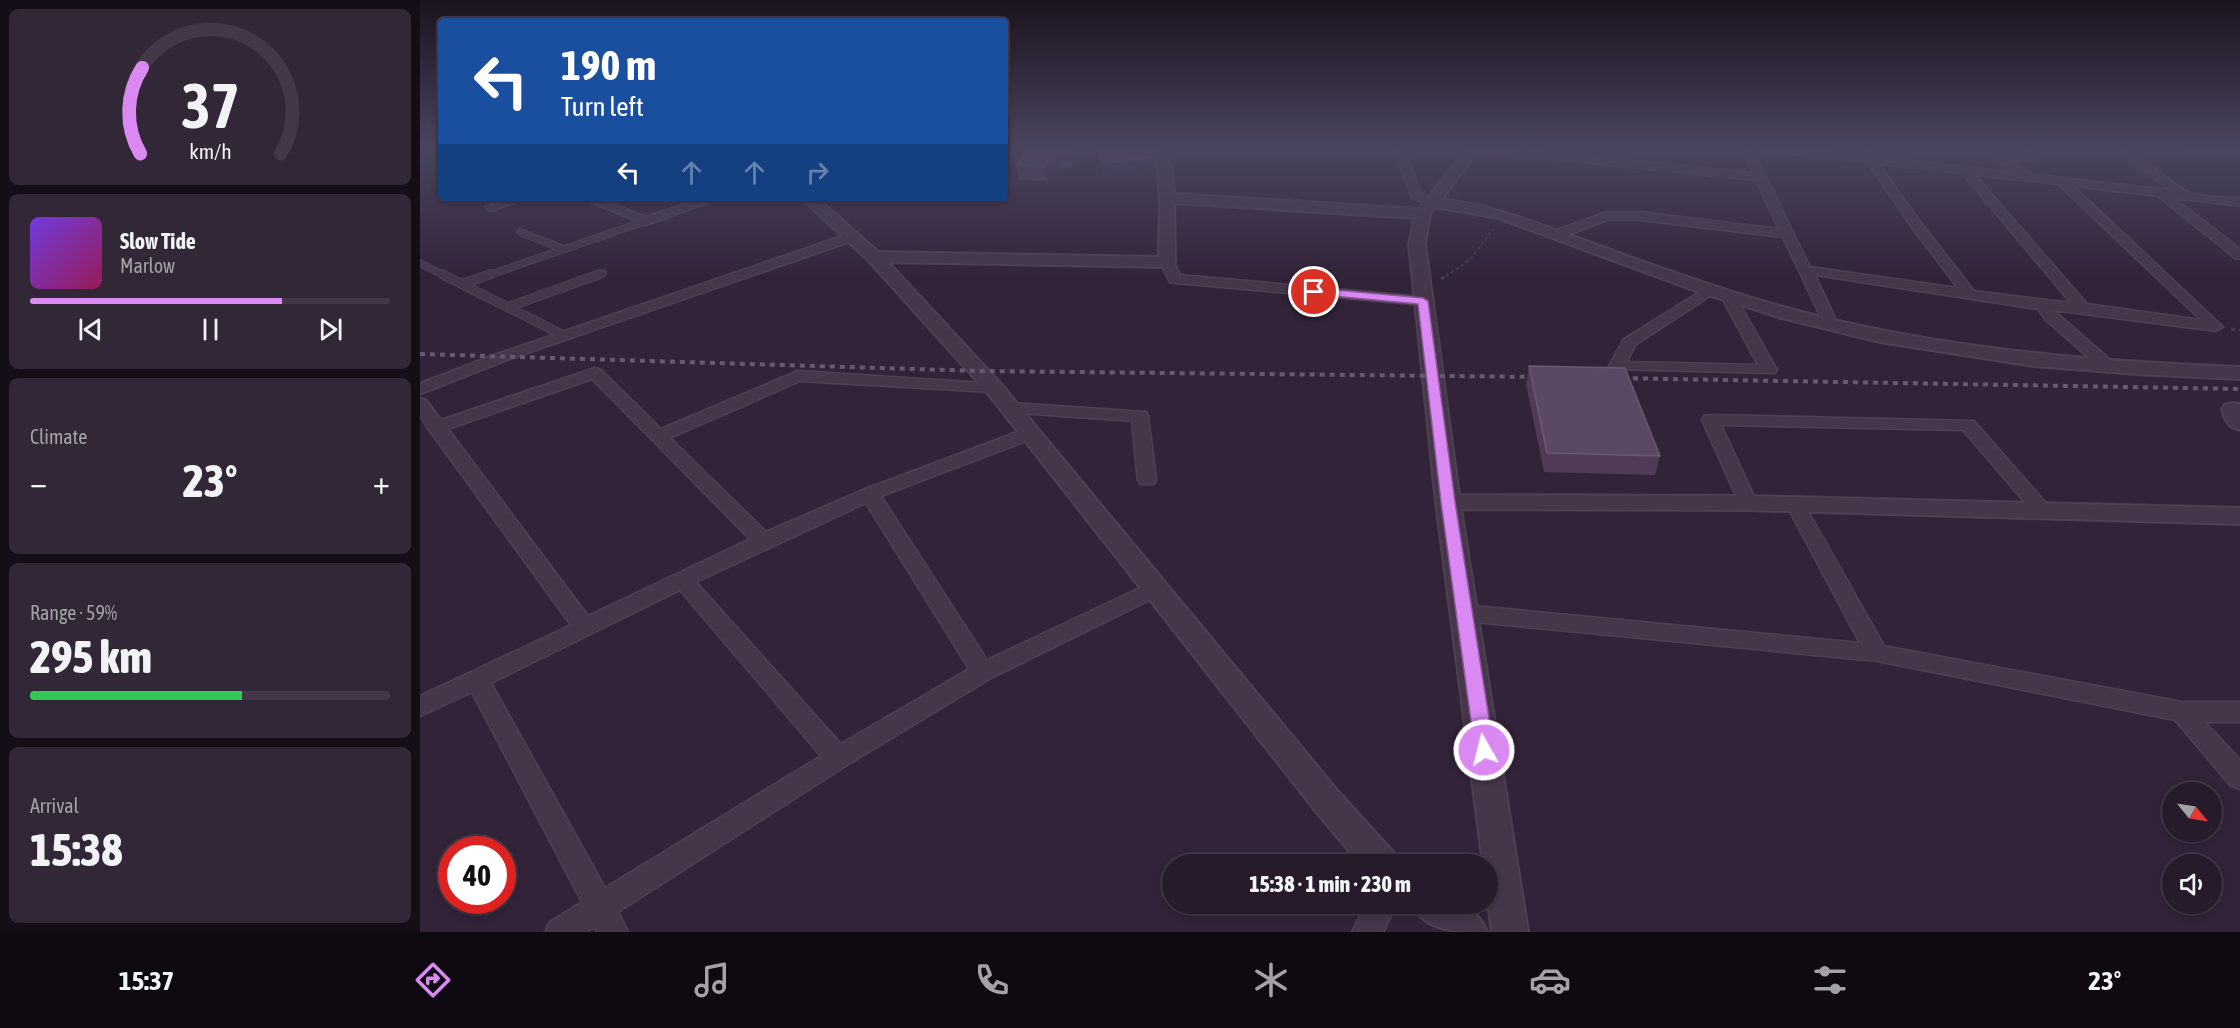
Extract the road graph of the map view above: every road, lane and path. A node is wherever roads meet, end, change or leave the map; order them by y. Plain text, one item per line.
1 (1166, 190) edge
2 (1414, 190) edge
3 (1442, 190) edge
4 (1766, 190) edge
5 (1892, 190) edge
6 (1983, 190) edge
7 (2071, 190) edge
8 (2131, 190) edge
9 (2178, 190) edge
10 (2163, 194) junction
11 (2187, 196) junction
12 (1167, 198) junction
13 (511, 201) edge
14 (595, 201) edge
15 (706, 201) edge
16 (811, 201) edge
17 (2240, 202) edge
18 (491, 207) dead end
19 (1428, 208) junction
20 (1506, 216) junction
21 (646, 221) junction
22 (520, 232) dead end
23 (1787, 234) junction
24 (1556, 235) junction
25 (851, 237) junction
26 (564, 249) junction
27 (2240, 255) edge
28 (874, 257) junction
29 (1167, 262) junction
30 (420, 263) edge
31 (1807, 270) junction
32 (603, 273) dead end
33 (462, 284) junction
34 (1708, 291) junction
35 (1429, 292) junction
36 (1969, 293) junction
37 (1728, 296) junction
38 (2043, 305) junction
39 (508, 307) junction
40 (2083, 308) junction
41 (1831, 325) junction
42 (565, 336) junction
43 (2110, 368) junction
44 (2240, 373) edge
45 (993, 387) junction
46 (420, 389) edge
47 (420, 403) edge
48 (1011, 408) junction
49 (2240, 410) edge
50 (2240, 424) edge
51 (436, 427) junction
52 (1032, 433) junction
53 (658, 436) junction
54 (1147, 480) dead end
55 (870, 494) junction
56 (1448, 502) junction
57 (1748, 503) junction
58 (1796, 506) junction
59 (2042, 510) junction
60 (2240, 516) edge
61 (763, 541) junction
62 (682, 579) junction
63 (1157, 588) junction
64 (1465, 613) junction
65 (585, 628) junction
66 (1877, 653) junction
67 (983, 672) junction
68 (478, 681) junction
69 (420, 707) edge
70 (2182, 712) junction
71 (2240, 712) edge
72 (838, 758) junction
73 (2240, 778) edge
74 (1373, 854) edge
75 (1377, 914) edge
76 (1443, 914) edge
77 (607, 920) edge
78 (560, 932) edge
79 (1367, 932) edge
80 (1468, 932) edge
81 (1510, 932) edge

1 - 12 street
2 - 19 street
3 - 19 street
4 - 23 street
5 - 36 street
6 - 40 street
7 - 40 street
8 - 10 street
9 - 11 street
10 - 11 street
10 - 27 street
11 - 17 street
12 - 19 street
12 - 29 street
13 - 18 street
14 - 21 street
15 - 21 street
16 - 25 street
19 - 20 street
19 - 35 street
20 - 24 street
20 - 35 path
21 - 26 lane
22 - 26 lane
23 - 24 street
23 - 31 street
24 - 34 street
25 - 28 street
25 - 42 street
26 - 33 lane
28 - 29 street
28 - 45 street
29 - 35 street
30 - 33 lane
31 - 36 street
31 - 41 street
32 - 39 lane
33 - 39 lane
34 - 37 street
34 - 37 street
35 - 56 street
36 - 38 street
37 - 41 street
38 - 40 street
38 - 43 street
39 - 42 lane
41 - 43 street
42 - 46 street
43 - 44 street
45 - 48 street
45 - 53 street
47 - 51 street
48 - 52 street
48 - 54 street
49 - 50 street
51 - 53 street
51 - 65 street
52 - 55 street
52 - 63 street
53 - 61 street
55 - 61 street
55 - 67 street
56 - 57 street
56 - 64 street
57 - 58 street
57 - 59 street
58 - 59 street
58 - 66 street
59 - 60 street
61 - 62 street
62 - 65 street
62 - 72 street
63 - 67 street
63 - 74 street
64 - 66 street
64 - 81 street
65 - 68 street
66 - 70 street
67 - 72 street
68 - 69 street
68 - 77 street
70 - 71 street
70 - 73 street
72 - 77 street
75 - 79 street
76 - 80 street
77 - 78 street

